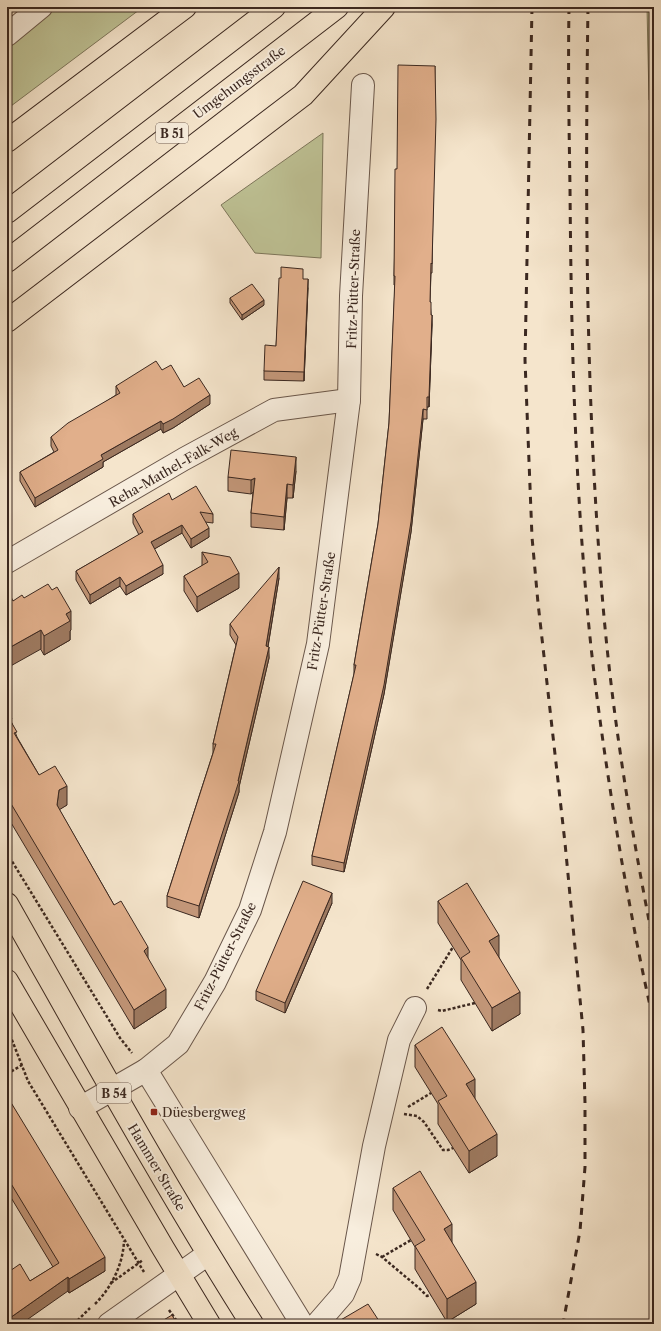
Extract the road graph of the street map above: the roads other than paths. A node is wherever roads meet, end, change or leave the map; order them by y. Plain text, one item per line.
1 (40, 7) edge
2 (185, 7) edge
3 (274, 7) edge
4 (338, 7) edge
5 (384, 7) edge
6 (7, 35) edge
7 (362, 85) dead end
8 (7, 141) edge
9 (7, 212) edge
10 (7, 260) edge
11 (7, 321) edge
12 (349, 400) junction
13 (7, 562) edge
14 (7, 904) edge
15 (7, 981) edge
16 (415, 1008) road end
17 (146, 1070) junction
18 (112, 1090) junction
19 (80, 1108) junction
20 (208, 1254) junction
21 (178, 1274) junction
22 (109, 1324) edge
23 (209, 1324) edge
24 (252, 1324) edge
25 (302, 1324) edge
26 (317, 1324) edge

1 - 6 street
2 - 8 main road
3 - 9 main road
4 - 10 main road, Umgehungsstraße / B 51
5 - 11 main road
7 - 12 street, Fritz-Pütter-Straße
12 - 13 street, Reha-Mathel-Falk-Weg
12 - 17 street, Fritz-Pütter-Straße
14 - 18 main road, Hammer Straße / B 54
15 - 19 main road, B 54
16 - 26 street
17 - 18 street, Fritz-Pütter-Straße
17 - 25 street
18 - 19 street, Fritz-Pütter-Straße
18 - 20 main road, Hammer Straße / B 54
19 - 21 main road, B 54
20 - 21 street
20 - 24 main road, Hammer Straße / B 54
21 - 22 street
21 - 23 main road, B 54

